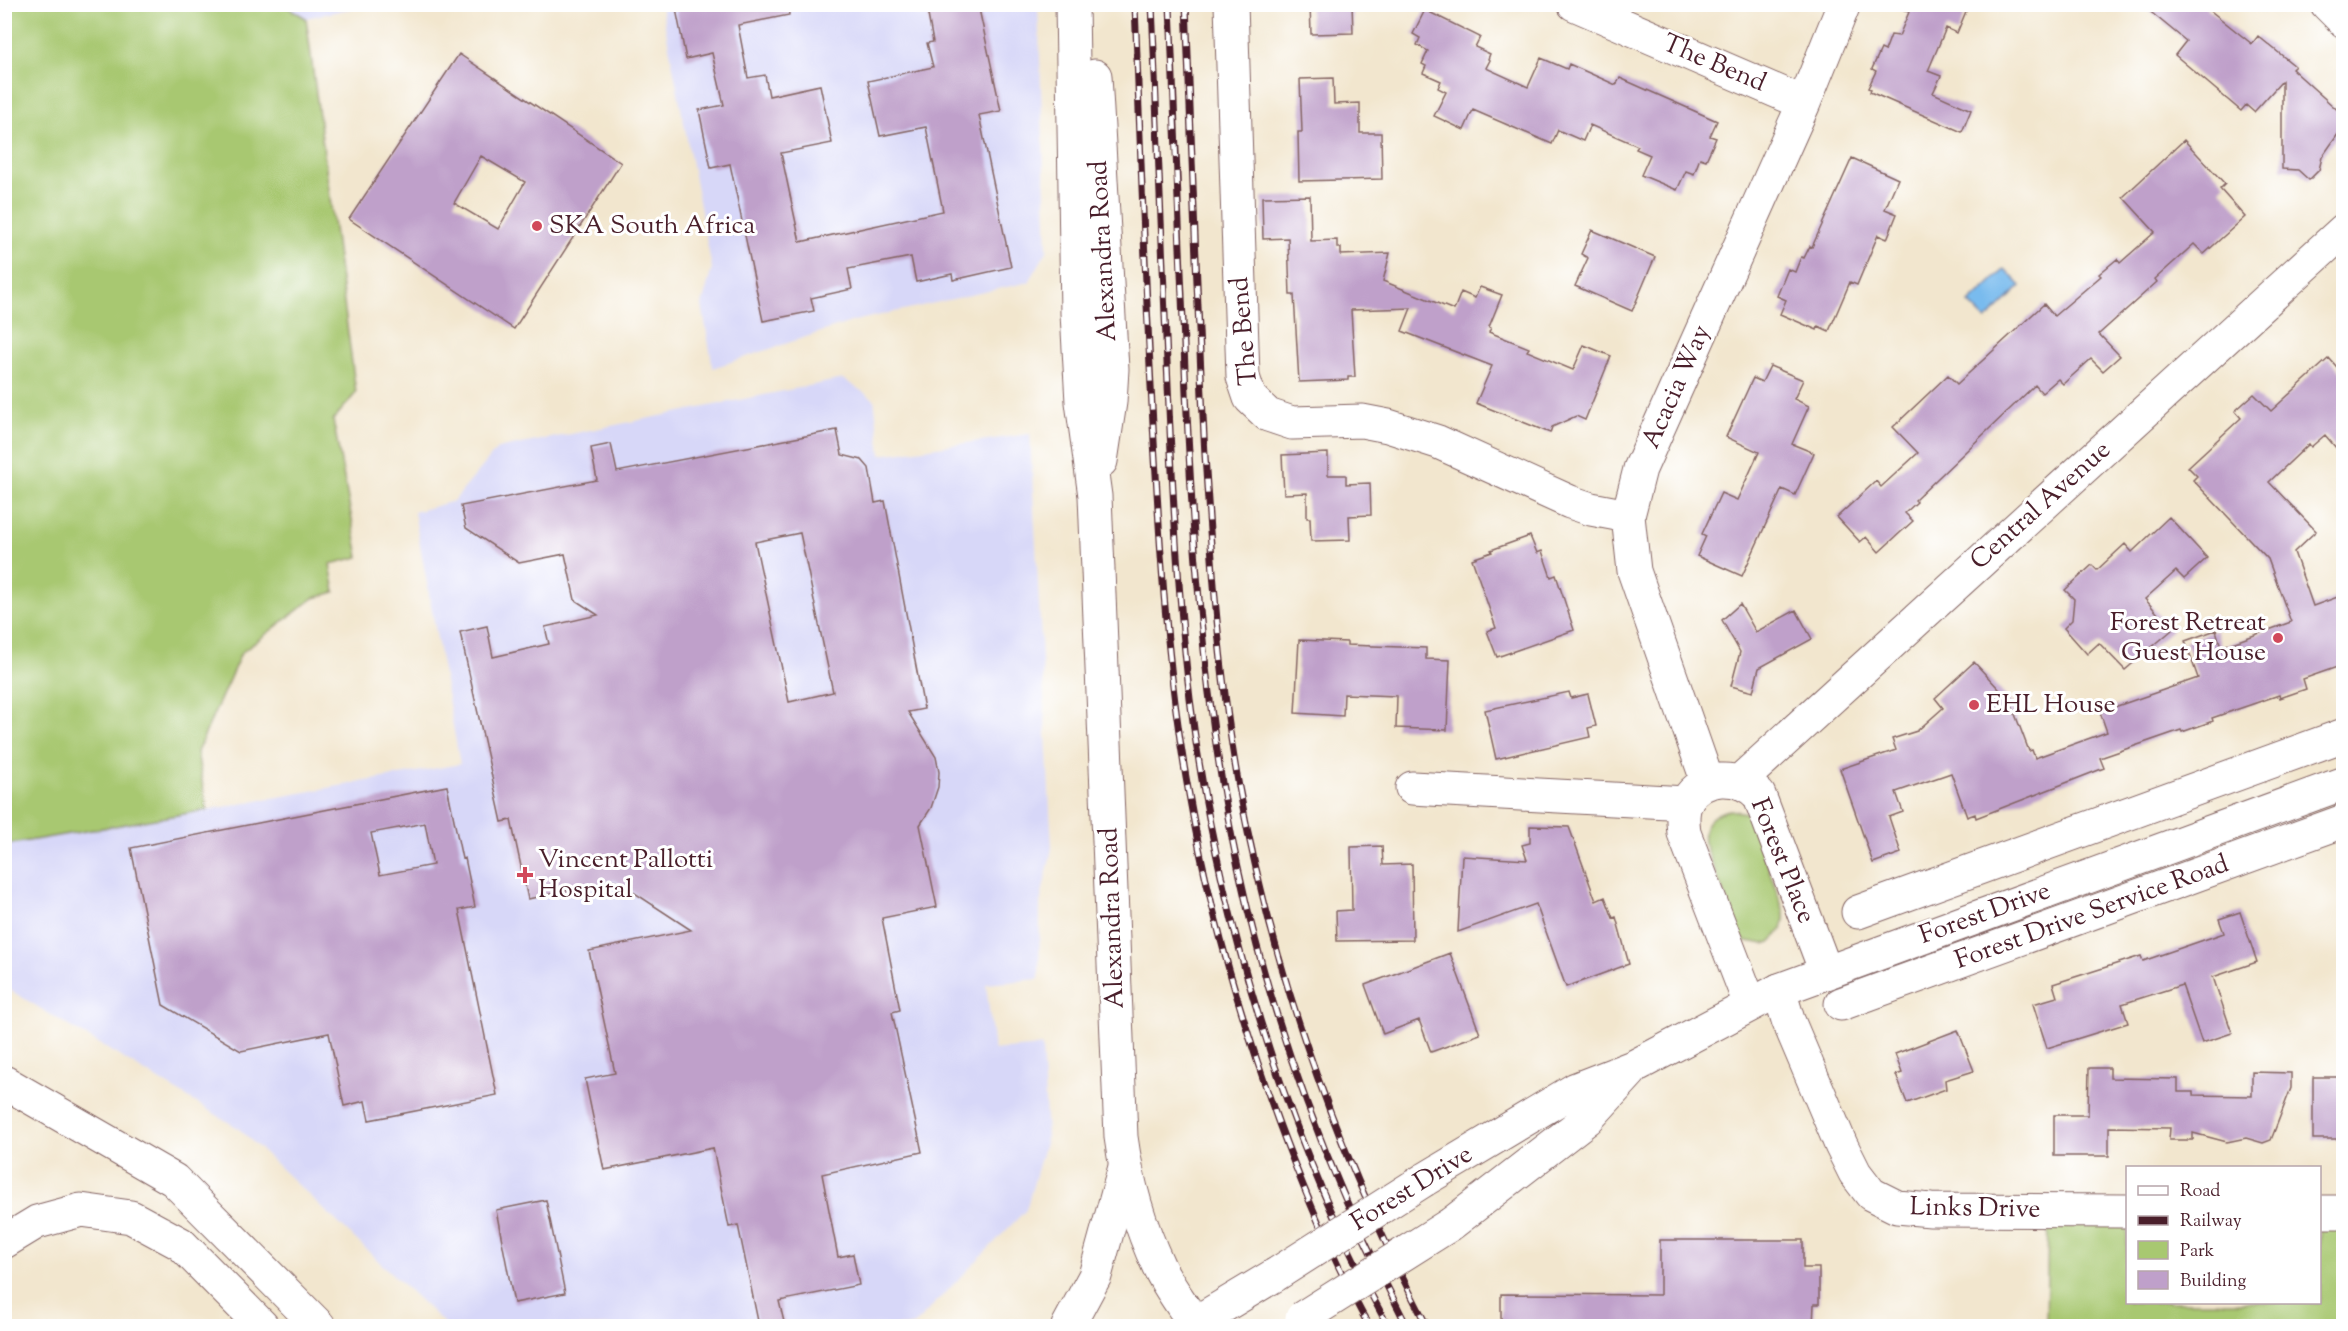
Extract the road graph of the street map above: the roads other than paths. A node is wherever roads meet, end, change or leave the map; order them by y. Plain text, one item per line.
1 (1072, 4) edge
2 (1092, 4) edge
3 (1231, 4) edge
4 (1574, 4) edge
5 (1844, 4) edge
6 (2326, 4) edge
7 (1617, 15) edge
8 (2343, 21) edge
9 (1804, 103) junction
10 (2343, 230) edge
11 (1095, 496) junction
12 (1628, 516) junction
13 (2343, 735) edge
14 (2343, 783) edge
15 (1412, 788) dead end
16 (1711, 789) junction
17 (2343, 821) edge
18 (1858, 912) dead end
19 (1826, 972) junction
20 (1765, 997) junction
21 (1841, 1004) dead end
22 (1635, 1066) junction
23 (4, 1082) edge
24 (1125, 1167) junction
25 (2126, 1211) edge
26 (2321, 1212) edge
27 (2343, 1212) edge
28 (4, 1242) edge
29 (1295, 1322) edge
30 (262, 1326) edge
31 (319, 1326) edge
32 (1068, 1326) edge
33 (1194, 1326) edge

1 - 11 main road, Alexandra Road
2 - 11 main road, Alexandra Road
3 - 12 main road, The Bend
4 - 7 main road, The Bend
5 - 9 main road, Acacia Way
6 - 8 main road
7 - 9 main road, The Bend
9 - 12 main road, Acacia Way
10 - 16 main road, Central Avenue
11 - 24 main road, Alexandra Road
12 - 16 main road, Acacia Way
13 - 18 main road
14 - 19 main road, Forest Drive
15 - 16 main road
16 - 19 main road, Forest Place
16 - 20 main road
17 - 21 main road, Forest Drive Service Road
19 - 20 main road, Forest Drive
20 - 22 main road, Forest Drive
20 - 25 main road, Links Drive
22 - 29 main road, Forest Drive, bridge
22 - 33 main road, Forest Drive, bridge
23 - 31 main road
24 - 32 main road
24 - 33 main road, Alexandra Road
26 - 27 main road
28 - 30 main road

